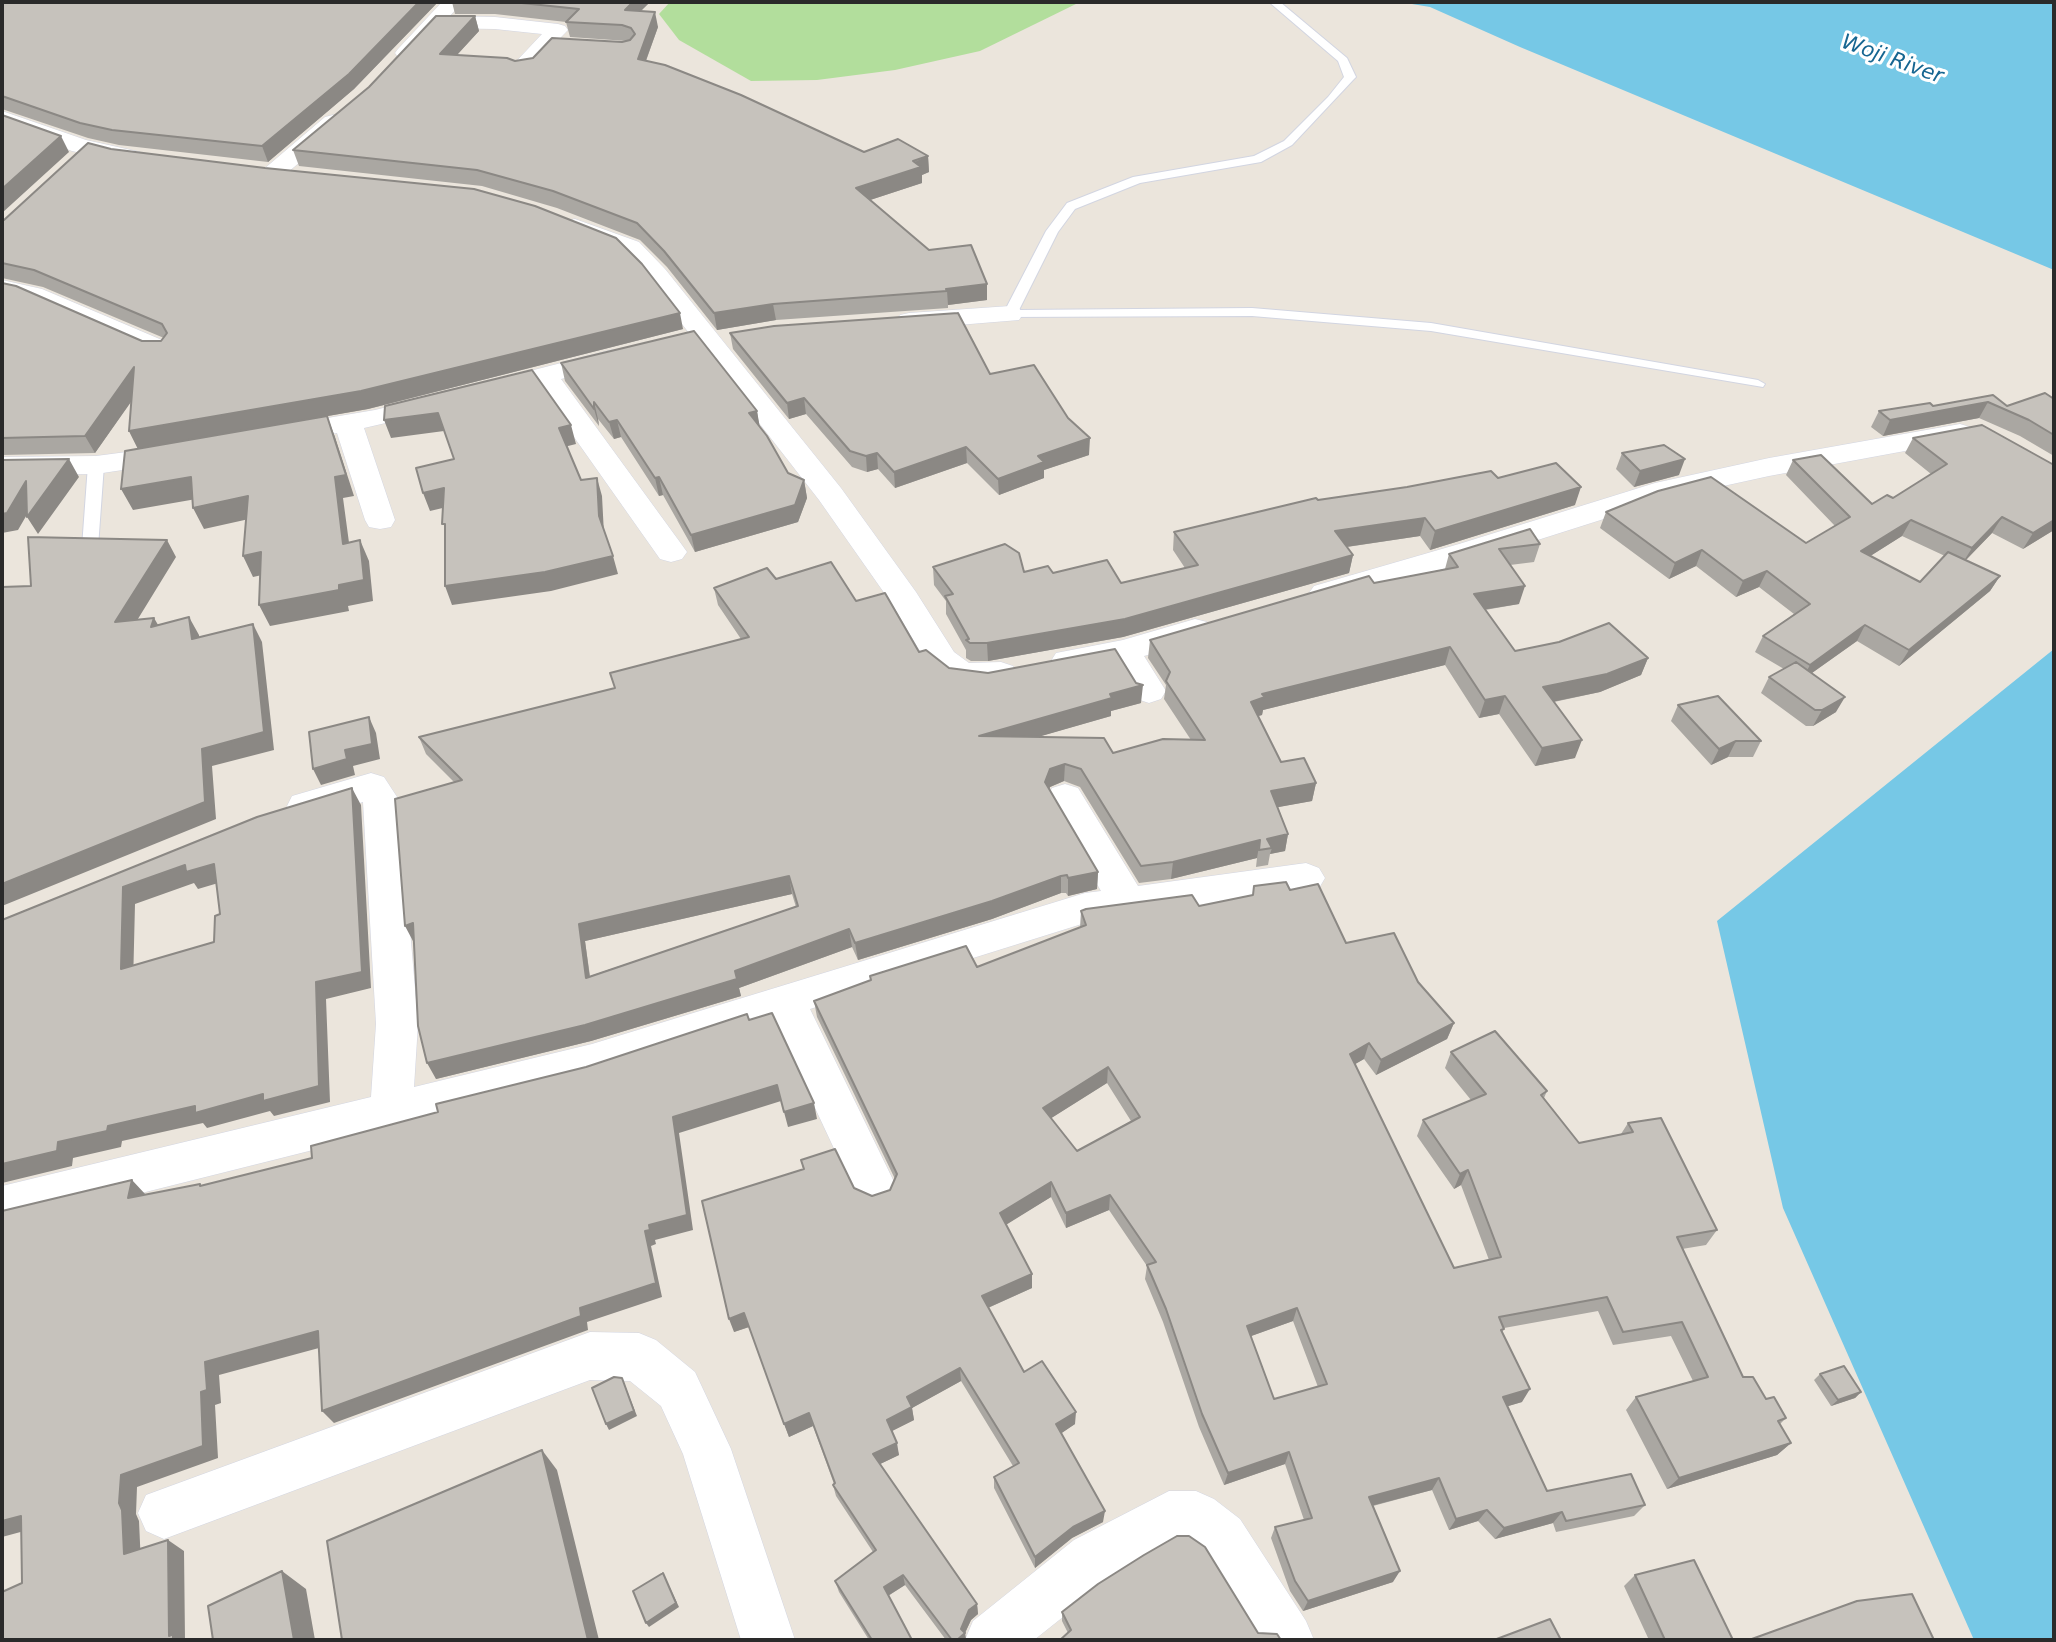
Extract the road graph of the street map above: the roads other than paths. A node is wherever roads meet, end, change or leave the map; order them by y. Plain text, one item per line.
1 (452, 2) edge
2 (1274, 2) edge
3 (433, 22) junction
4 (546, 44) junction
5 (573, 46) edge
6 (393, 67) edge
7 (520, 68) edge
8 (354, 104) edge
9 (2, 118) edge
10 (90, 149) junction
11 (157, 160) edge
12 (70, 166) edge
13 (246, 171) edge
14 (272, 174) junction
15 (298, 176) edge
16 (548, 215) edge
17 (2, 288) edge
18 (1010, 314) junction
19 (878, 323) edge
20 (160, 349) edge
21 (638, 352) edge
22 (545, 376) junction
23 (1758, 384) dead end
24 (348, 423) junction
25 (1991, 434) edge
26 (256, 440) edge
27 (204, 449) edge
28 (96, 465) junction
29 (2, 466) edge
30 (380, 520) dead end
31 (90, 547) edge
32 (671, 552) dead end
33 (1297, 601) edge
34 (1217, 624) edge
35 (1124, 651) junction
36 (1149, 691) dead end
37 (1065, 797) dead end
38 (266, 818) edge
39 (1306, 878) dead end
40 (1127, 900) junction
41 (785, 1000) junction
42 (391, 1111) junction
43 (875, 1188) dead end
44 (2, 1208) edge
45 (164, 1513) dead end
46 (768, 1640) edge
47 (992, 1640) edge
48 (1287, 1640) edge

1 - 3 street
2 - 18 lane
3 - 4 street
3 - 6 street
4 - 5 street
4 - 7 street
8 - 14 street
9 - 10 street
10 - 11 street
10 - 12 street
13 - 14 street
14 - 15 street
16 - 35 street
17 - 20 street
18 - 19 street
18 - 23 lane
21 - 22 street
22 - 24 street
22 - 32 street
24 - 26 street
24 - 30 street
25 - 33 street
27 - 28 street
28 - 29 street
28 - 31 lane
34 - 35 street
35 - 36 street
37 - 40 street
38 - 42 street
39 - 40 street
40 - 41 street
41 - 42 street
41 - 43 street
42 - 44 street
45 - 46 street
47 - 48 street

